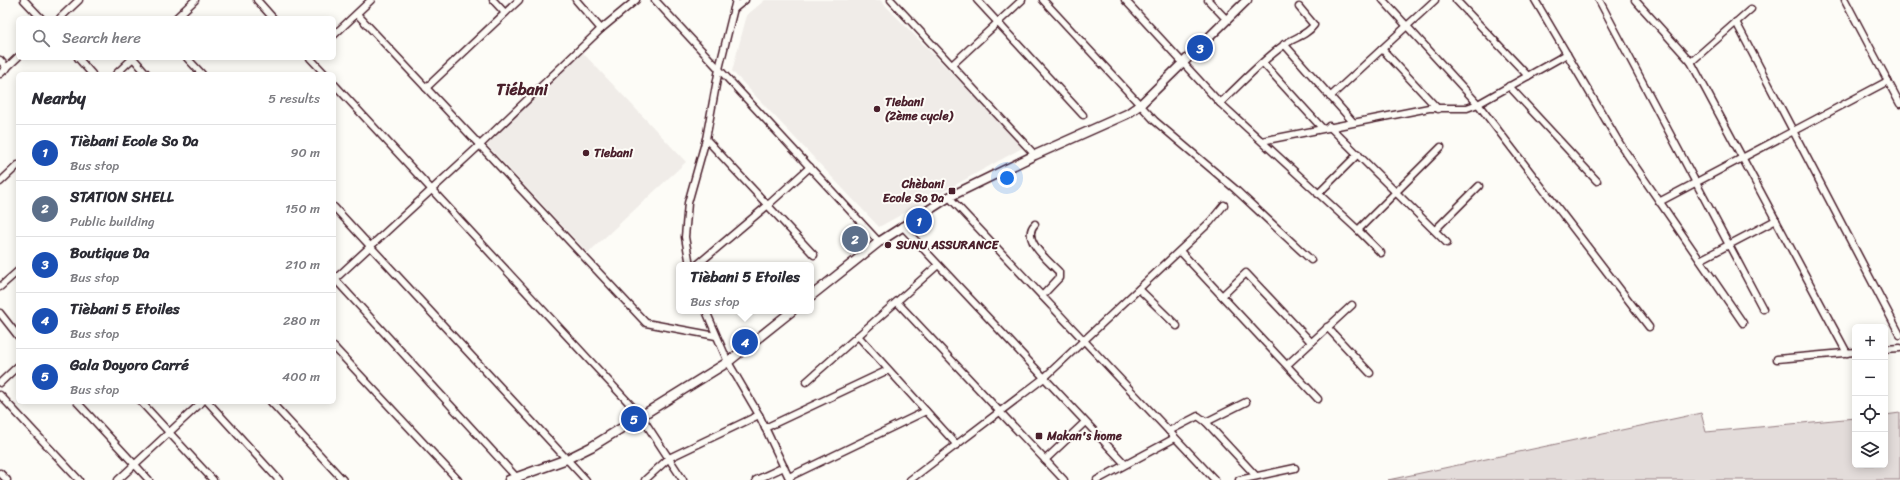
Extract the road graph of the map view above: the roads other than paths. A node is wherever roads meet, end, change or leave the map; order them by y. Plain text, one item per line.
1 (24, 0) edge
2 (79, 0) edge
3 (195, 0) edge
4 (257, 0) edge
5 (371, 0) edge
6 (493, 0) edge
7 (519, 0) edge
8 (576, 0) edge
9 (636, 0) edge
10 (655, 0) edge
11 (736, 0) edge
12 (745, 0) edge
13 (891, 0) edge
14 (977, 0) edge
15 (1022, 0) edge
16 (1043, 0) edge
17 (1125, 0) edge
18 (1208, 0) edge
19 (1247, 0) edge
20 (1383, 0) edge
21 (1435, 0) edge
22 (1456, 0) edge
23 (1535, 0) edge
24 (1598, 0) edge
25 (1635, 0) edge
26 (1845, 0) edge
27 (1299, 7) dead end
28 (734, 9) junction
29 (1751, 9) dead end
30 (505, 13) junction
31 (357, 14) junction
32 (39, 16) edge
33 (62, 16) edge
34 (178, 16) edge
35 (271, 16) edge
36 (1226, 19) junction
37 (1736, 22) junction
38 (998, 23) junction
39 (1407, 26) junction
40 (601, 29) junction
41 (336, 33) edge
42 (1284, 44) junction
43 (1382, 49) junction
44 (1566, 54) junction
45 (16, 59) edge
46 (0, 60) edge
47 (80, 60) edge
48 (131, 60) edge
49 (135, 60) edge
50 (189, 60) edge
51 (312, 60) edge
52 (1182, 62) junction
53 (1691, 62) junction
54 (1263, 63) junction
55 (952, 66) junction
56 (7, 68) junction
57 (719, 69) junction
58 (90, 72) edge
59 (118, 72) edge
60 (146, 72) edge
61 (200, 72) edge
62 (323, 72) edge
63 (0, 74) edge
64 (1528, 76) junction
65 (1888, 81) junction
66 (336, 86) edge
67 (1509, 86) junction
68 (426, 88) junction
69 (1330, 97) junction
70 (1220, 103) junction
71 (1478, 104) junction
72 (1900, 104) edge
73 (1140, 105) junction
74 (1438, 109) junction
75 (1084, 115) dead end
76 (1353, 122) junction
77 (1329, 126) junction
78 (1322, 128) junction
79 (1793, 131) junction
80 (706, 139) junction
81 (1262, 141) junction
82 (480, 145) junction
83 (1441, 148) dead end
84 (1358, 154) junction
85 (1035, 155) junction
86 (1743, 158) junction
87 (16, 167) edge
88 (810, 167) junction
89 (1597, 181) dead end
90 (0, 182) edge
91 (1696, 183) junction
92 (1479, 186) dead end
93 (432, 190) junction
94 (1396, 192) junction
95 (1318, 194) junction
96 (949, 197) junction
97 (1660, 202) junction
98 (1224, 205) dead end
99 (768, 206) junction
100 (336, 209) edge
101 (1776, 220) junction
102 (1035, 224) dead end
103 (902, 226) junction
104 (1358, 230) junction
105 (1435, 230) junction
106 (879, 242) junction
107 (1447, 243) dead end
108 (1728, 245) junction
109 (371, 246) junction
110 (1180, 251) junction
111 (1381, 253) dead end
112 (814, 255) dead end
113 (1310, 260) dead end
114 (1700, 260) junction
115 (689, 262) edge
116 (700, 262) edge
117 (938, 265) junction
118 (16, 273) edge
119 (336, 277) edge
120 (336, 281) edge
121 (0, 287) edge
122 (1140, 288) junction
123 (814, 294) edge
124 (1042, 296) junction
125 (1222, 296) junction
126 (897, 302) junction
127 (1352, 304) dead end
128 (1763, 309) dead end
129 (0, 313) edge
130 (707, 314) edge
131 (788, 314) edge
132 (1743, 323) dead end
133 (1177, 326) dead end
134 (1327, 327) junction
135 (1649, 327) dead end
136 (16, 333) edge
137 (1900, 335) edge
138 (716, 336) junction
139 (858, 336) junction
140 (1084, 340) junction
141 (1311, 342) junction
142 (336, 348) edge
143 (1900, 348) edge
144 (1888, 349) edge
145 (1852, 352) edge
146 (1847, 353) junction
147 (1777, 359) dead end
148 (728, 362) junction
149 (1287, 365) junction
150 (16, 368) edge
151 (888, 370) junction
152 (1370, 373) dead end
153 (1044, 378) junction
154 (806, 382) dead end
155 (0, 383) edge
156 (0, 395) edge
157 (1318, 399) dead end
158 (1246, 402) dead end
159 (78, 404) edge
160 (143, 404) edge
161 (200, 404) edge
162 (210, 404) edge
163 (274, 404) edge
164 (926, 411) junction
165 (1001, 412) junction
166 (759, 415) junction
167 (641, 416) junction
168 (1085, 422) junction
169 (1206, 422) junction
170 (765, 428) junction
171 (1169, 431) junction
172 (169, 432) junction
173 (1175, 438) junction
174 (957, 445) junction
175 (669, 458) junction
176 (567, 459) junction
177 (1045, 460) junction
178 (134, 464) junction
179 (1125, 464) junction
180 (784, 467) junction
181 (1295, 468) dead end
182 (0, 473) edge
183 (918, 474) junction
184 (1256, 476) junction
185 (789, 478) edge
186 (515, 479) edge
187 (7, 480) edge
188 (79, 480) edge
189 (118, 480) edge
190 (149, 480) edge
191 (213, 480) edge
192 (279, 480) edge
193 (343, 480) edge
194 (458, 480) edge
195 (586, 480) edge
196 (645, 480) edge
197 (682, 480) edge
198 (756, 480) edge
199 (910, 480) edge
200 (923, 480) edge
201 (1064, 480) edge
202 (1097, 480) edge
203 (1215, 480) edge
204 (1239, 480) edge

1 - 32 street
2 - 33 street
3 - 34 street
4 - 35 street
5 - 31 street
6 - 30 street
7 - 30 street
8 - 40 street
9 - 40 street
10 - 57 street
11 - 28 street
12 - 28 street
13 - 55 street
14 - 38 street
15 - 38 street
16 - 73 street
17 - 52 street
18 - 36 street
19 - 36 main road
20 - 39 street
21 - 39 street
22 - 64 street
23 - 44 street
24 - 91 street
25 - 53 street
26 - 65 street
27 - 42 street
28 - 57 street
29 - 37 street
30 - 68 street
31 - 41 street
31 - 68 street
36 - 52 main road
37 - 53 street
37 - 79 street
38 - 55 street
38 - 75 street
39 - 43 street
39 - 71 street
40 - 82 street
42 - 54 street
42 - 69 street
43 - 69 street
43 - 74 street
44 - 64 street
44 - 97 street
45 - 56 street
46 - 56 street
47 - 58 street
48 - 59 street
49 - 60 street
50 - 61 street
51 - 62 street
52 - 70 street
52 - 73 main road
53 - 86 street
54 - 70 street
54 - 78 street
55 - 85 street
56 - 63 street
57 - 80 street
57 - 88 street
64 - 67 street
65 - 72 street
65 - 79 street
66 - 93 street
67 - 71 street
67 - 89 street
68 - 82 street
69 - 76 street
70 - 81 street
71 - 74 street
71 - 135 street
73 - 85 main road
73 - 113 street
74 - 76 street
76 - 77 street
77 - 78 street
77 - 84 street
78 - 81 street
79 - 86 street
79 - 137 street
80 - 99 street
80 - 115 street
81 - 95 street
82 - 93 street
82 - 138 street
83 - 94 street
84 - 94 street
84 - 95 street
85 - 96 main road
86 - 91 street
86 - 101 street
87 - 90 street
88 - 99 street
88 - 106 street
91 - 97 street
91 - 108 street
92 - 105 street
93 - 109 street
93 - 167 street
94 - 104 street
94 - 105 street
95 - 104 street
96 - 103 main road
96 - 124 street
97 - 114 street
98 - 110 street
99 - 112 street
99 - 116 street
100 - 109 street
101 - 108 street
101 - 146 street
102 - 124 street
103 - 106 main road
103 - 117 street
104 - 111 street
105 - 107 street
106 - 123 main road
108 - 114 street
108 - 128 street
109 - 119 street
109 - 176 street
110 - 122 street
110 - 125 street
114 - 132 street
117 - 126 street
117 - 153 street
118 - 121 street
120 - 186 street
122 - 133 street
122 - 140 street
124 - 140 street
125 - 141 street
125 - 149 street
126 - 139 street
126 - 165 street
127 - 134 street
129 - 136 street
130 - 138 street
131 - 148 main road
134 - 141 street
134 - 152 street
138 - 148 street
139 - 151 street
139 - 154 street
140 - 153 street
140 - 171 street
141 - 149 street
142 - 194 street
143 - 144 street
145 - 146 street
146 - 147 street
148 - 166 street
148 - 167 main road
149 - 157 street
150 - 155 street
151 - 164 street
151 - 170 street
153 - 165 street
153 - 168 street
156 - 188 street
158 - 169 street
159 - 178 street
160 - 172 street
161 - 172 street
162 - 192 street
163 - 193 street
164 - 174 street
164 - 185 street
165 - 174 street
165 - 177 street
166 - 170 street
166 - 175 street
167 - 175 street
167 - 176 main road
168 - 177 street
168 - 179 street
169 - 171 street
169 - 184 street
170 - 180 street
171 - 173 street
172 - 178 street
172 - 191 street
173 - 179 street
173 - 203 street
174 - 183 street
175 - 196 street
175 - 197 street
176 - 186 main road
176 - 195 street
177 - 201 street
178 - 189 street
178 - 190 street
179 - 202 street
180 - 185 street
180 - 198 street
181 - 184 street
182 - 187 street
183 - 199 street
183 - 200 street
184 - 204 street

